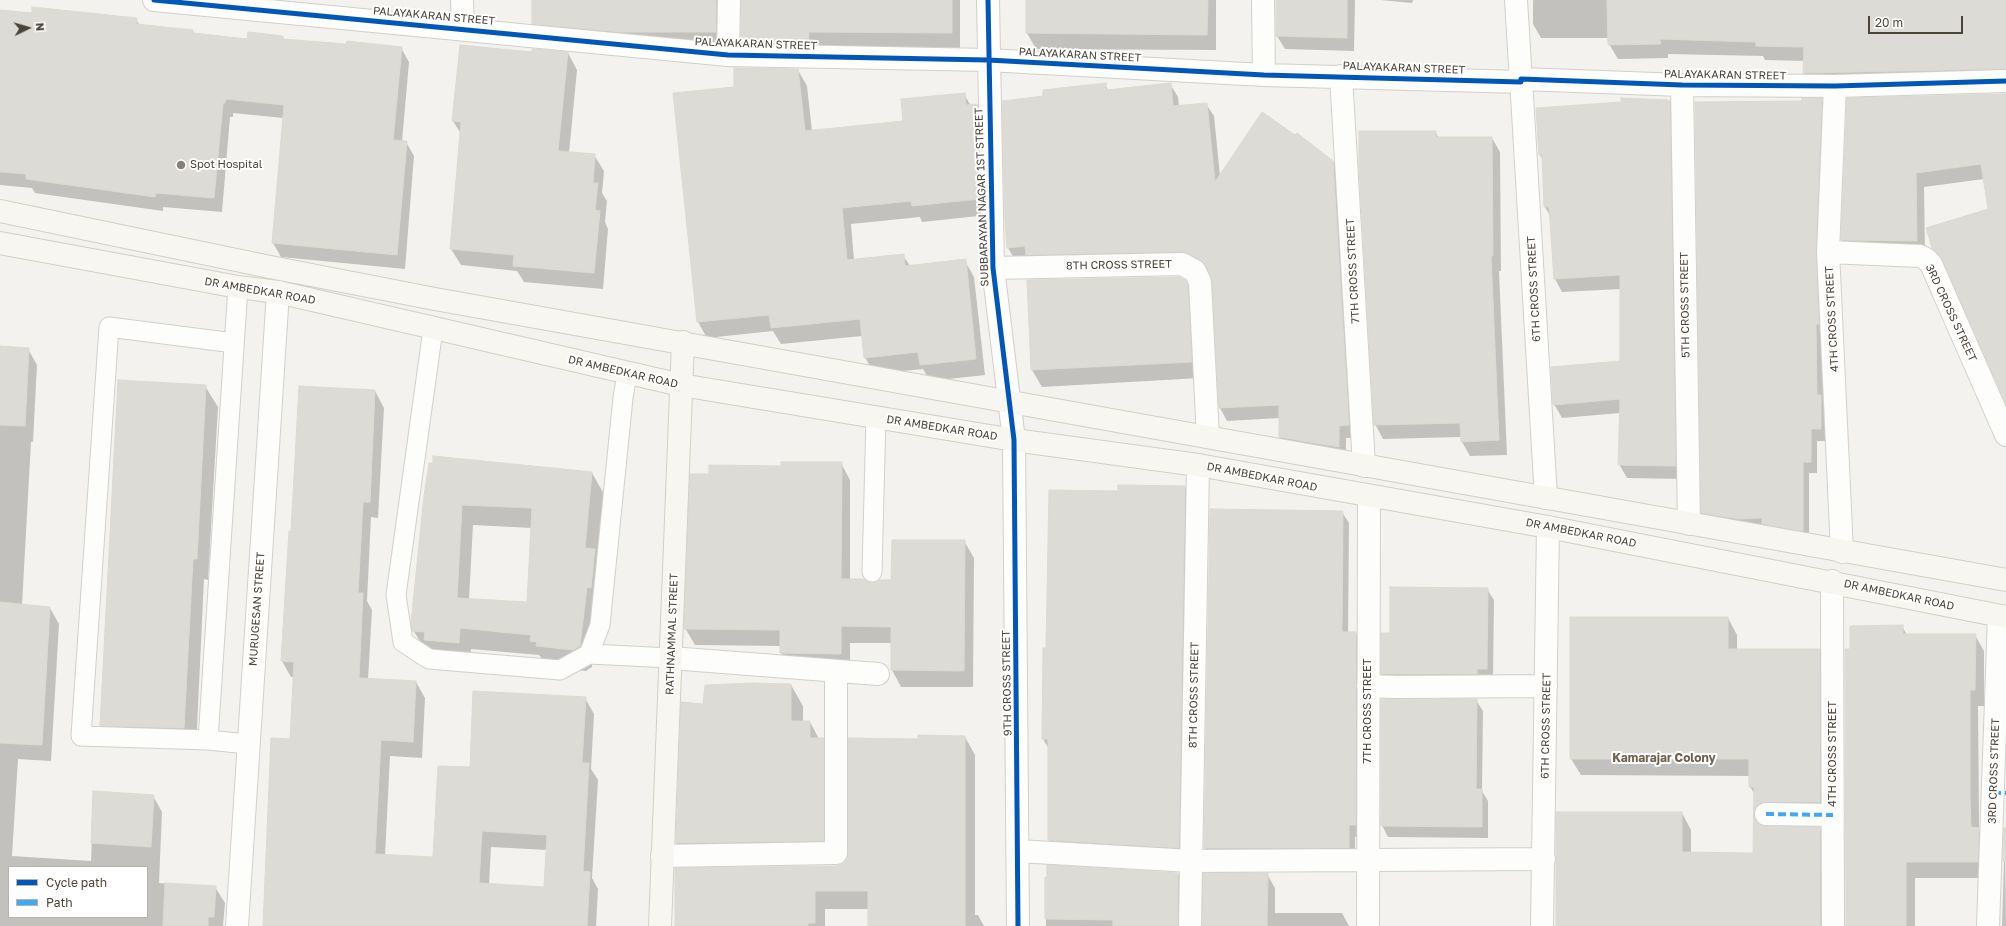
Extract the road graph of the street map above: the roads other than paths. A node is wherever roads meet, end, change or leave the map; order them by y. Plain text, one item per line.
1 (154, 0) edge
2 (462, 0) edge
3 (729, 0) edge
4 (988, 0) edge
5 (1263, 0) edge
6 (1516, 0) edge
7 (463, 29) junction
8 (728, 55) junction
9 (988, 60) junction
10 (1264, 75) junction
11 (1341, 76) junction
12 (1521, 80) junction
13 (2006, 81) edge
14 (1682, 85) junction
15 (1835, 86) junction
16 (0, 211) edge
17 (0, 243) edge
18 (1828, 252) junction
19 (993, 268) junction
20 (238, 287) junction
21 (278, 292) junction
22 (433, 329) junction
23 (684, 342) junction
24 (234, 343) junction
25 (628, 373) junction
26 (681, 385) junction
27 (1009, 401) junction
28 (876, 417) junction
29 (2006, 435) edge
30 (1208, 437) junction
31 (1014, 440) junction
32 (1198, 465) junction
33 (1364, 466) junction
34 (1369, 496) junction
35 (1546, 498) junction
36 (1689, 524) junction
37 (1548, 527) junction
38 (1842, 552) junction
39 (872, 572) dead end
40 (2006, 580) edge
41 (1832, 581) junction
42 (2003, 616) edge
43 (589, 654) junction
44 (671, 658) junction
45 (836, 671) junction
46 (878, 674) dead end
47 (1368, 686) junction
48 (1546, 686) junction
49 (208, 740) junction
50 (248, 744) junction
51 (2000, 793) edge
52 (1766, 814) dead end
53 (1833, 815) junction
54 (1018, 851) junction
55 (662, 856) junction
56 (1544, 858) junction
57 (1368, 860) junction
58 (1191, 861) junction
59 (237, 926) edge
60 (660, 926) edge
61 (1018, 926) edge
62 (1190, 926) edge
63 (1368, 926) edge
64 (1542, 926) edge
65 (1833, 926) edge
66 (1988, 926) edge

1 - 7 street, PALAYAKARAN STREET
2 - 7 street
3 - 8 street
4 - 9 street, SUBBARAYAN NAGAR 1ST STREET
5 - 10 street
6 - 12 street, 6TH CROSS STREET
7 - 8 street, PALAYAKARAN STREET
8 - 9 street, PALAYAKARAN STREET
9 - 10 street, PALAYAKARAN STREET
9 - 19 street, SUBBARAYAN NAGAR 1ST STREET
10 - 11 street, PALAYAKARAN STREET
11 - 12 street, PALAYAKARAN STREET
11 - 33 street, 7TH CROSS STREET
12 - 14 street, PALAYAKARAN STREET
12 - 35 street, 6TH CROSS STREET
13 - 15 street, PALAYAKARAN STREET
14 - 15 street, PALAYAKARAN STREET
14 - 36 street, 5TH CROSS STREET
15 - 18 street, 4TH CROSS STREET
16 - 23 main road
17 - 20 main road, DR AMBEDKAR ROAD
18 - 29 street, 3RD CROSS STREET
18 - 38 street, 4TH CROSS STREET
19 - 27 street, SUBBARAYAN NAGAR 1ST STREET
19 - 30 street, 8TH CROSS STREET
20 - 21 main road, DR AMBEDKAR ROAD
20 - 24 lane
21 - 22 main road, DR AMBEDKAR ROAD
21 - 50 street, MURUGESAN STREET
22 - 25 main road, DR AMBEDKAR ROAD
22 - 43 lane
23 - 26 main road, RATHNAMMAL STREET
23 - 27 main road
24 - 49 lane
24 - 49 lane
25 - 26 main road, DR AMBEDKAR ROAD
25 - 43 lane
26 - 28 main road, DR AMBEDKAR ROAD
26 - 44 main road, RATHNAMMAL STREET
27 - 30 main road
27 - 31 street, SUBBARAYAN NAGAR 1ST STREET
28 - 31 main road, DR AMBEDKAR ROAD
28 - 39 lane
30 - 33 main road
31 - 32 main road, DR AMBEDKAR ROAD
31 - 54 street, 9TH CROSS STREET
32 - 34 main road, DR AMBEDKAR ROAD
32 - 58 street, 8TH CROSS STREET
33 - 35 main road
34 - 37 main road, DR AMBEDKAR ROAD
34 - 47 street, 7TH CROSS STREET
35 - 36 main road
36 - 38 main road
37 - 41 main road, DR AMBEDKAR ROAD
37 - 48 street, 6TH CROSS STREET
38 - 40 main road
41 - 42 main road, DR AMBEDKAR ROAD
41 - 53 street, 4TH CROSS STREET
42 - 51 street, 3RD CROSS STREET
43 - 44 lane
44 - 45 street
44 - 55 main road, RATHNAMMAL STREET
45 - 46 street
45 - 55 street
47 - 48 street
47 - 57 street, 7TH CROSS STREET
48 - 56 street, 6TH CROSS STREET
49 - 50 lane
50 - 59 street, MURUGESAN STREET
51 - 66 street, 3RD CROSS STREET
52 - 53 street
53 - 65 street, 4TH CROSS STREET
54 - 58 street
54 - 61 street, 9TH CROSS STREET
55 - 60 main road, RATHNAMMAL STREET
56 - 57 street
56 - 64 street, 6TH CROSS STREET
57 - 58 street
57 - 63 street, 7TH CROSS STREET
58 - 62 street, 8TH CROSS STREET

